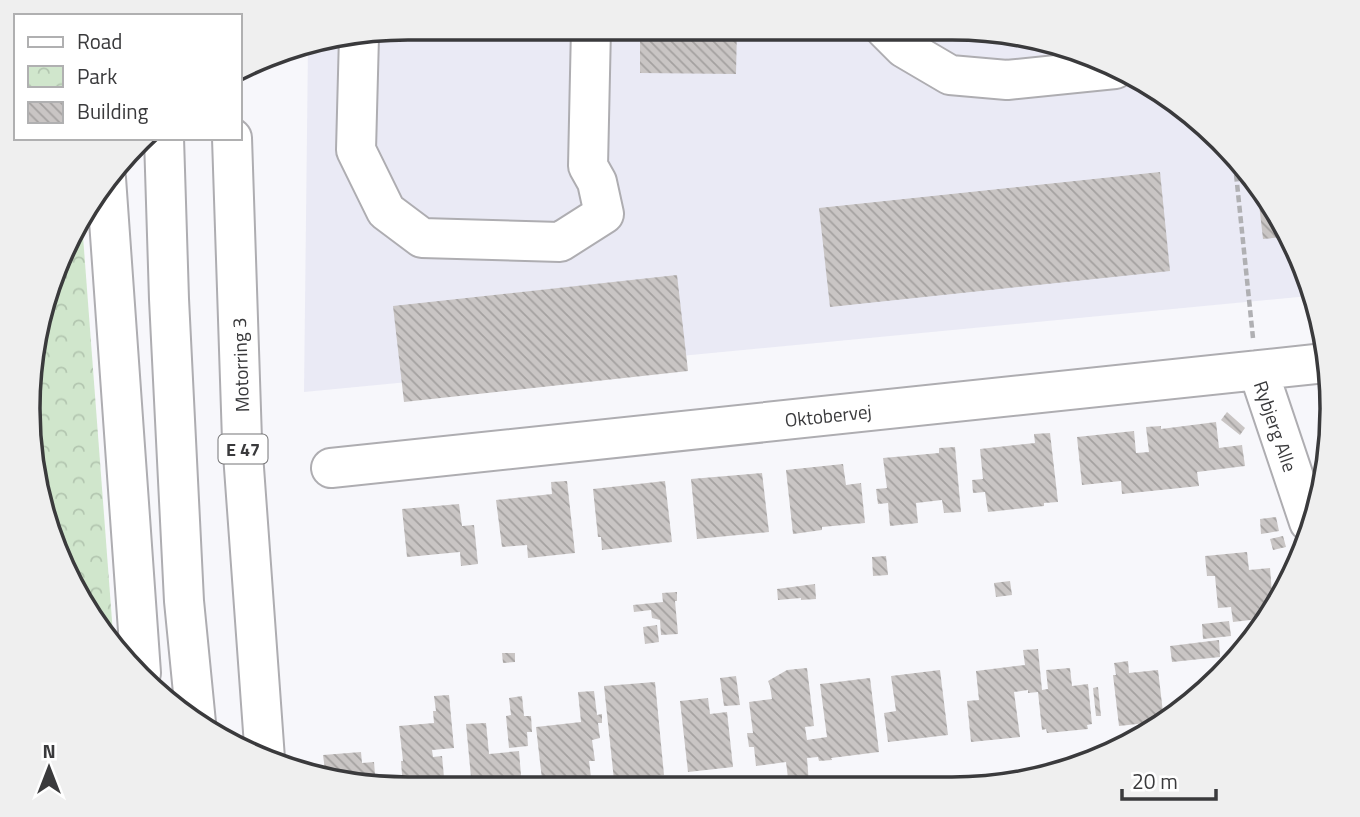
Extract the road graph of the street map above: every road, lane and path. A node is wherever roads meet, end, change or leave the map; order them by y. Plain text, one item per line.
1 (591, 40) edge
2 (897, 40) edge
3 (359, 43) edge
4 (1092, 68) edge
5 (164, 140) edge
6 (232, 140) edge
7 (1236, 175) edge
8 (107, 196) edge
9 (1317, 364) edge
10 (1258, 370) junction
11 (331, 468) dead end
12 (1305, 512) edge
13 (140, 660) edge
14 (194, 708) edge
15 (264, 747) edge

1 - 3 main road
2 - 4 main road
5 - 14 main road
6 - 15 main road, Motorring 3 / E 47
7 - 10 path
8 - 13 main road
9 - 10 main road, Oktobervej
10 - 11 main road, Oktobervej
10 - 12 main road, Rybjerg Alle

